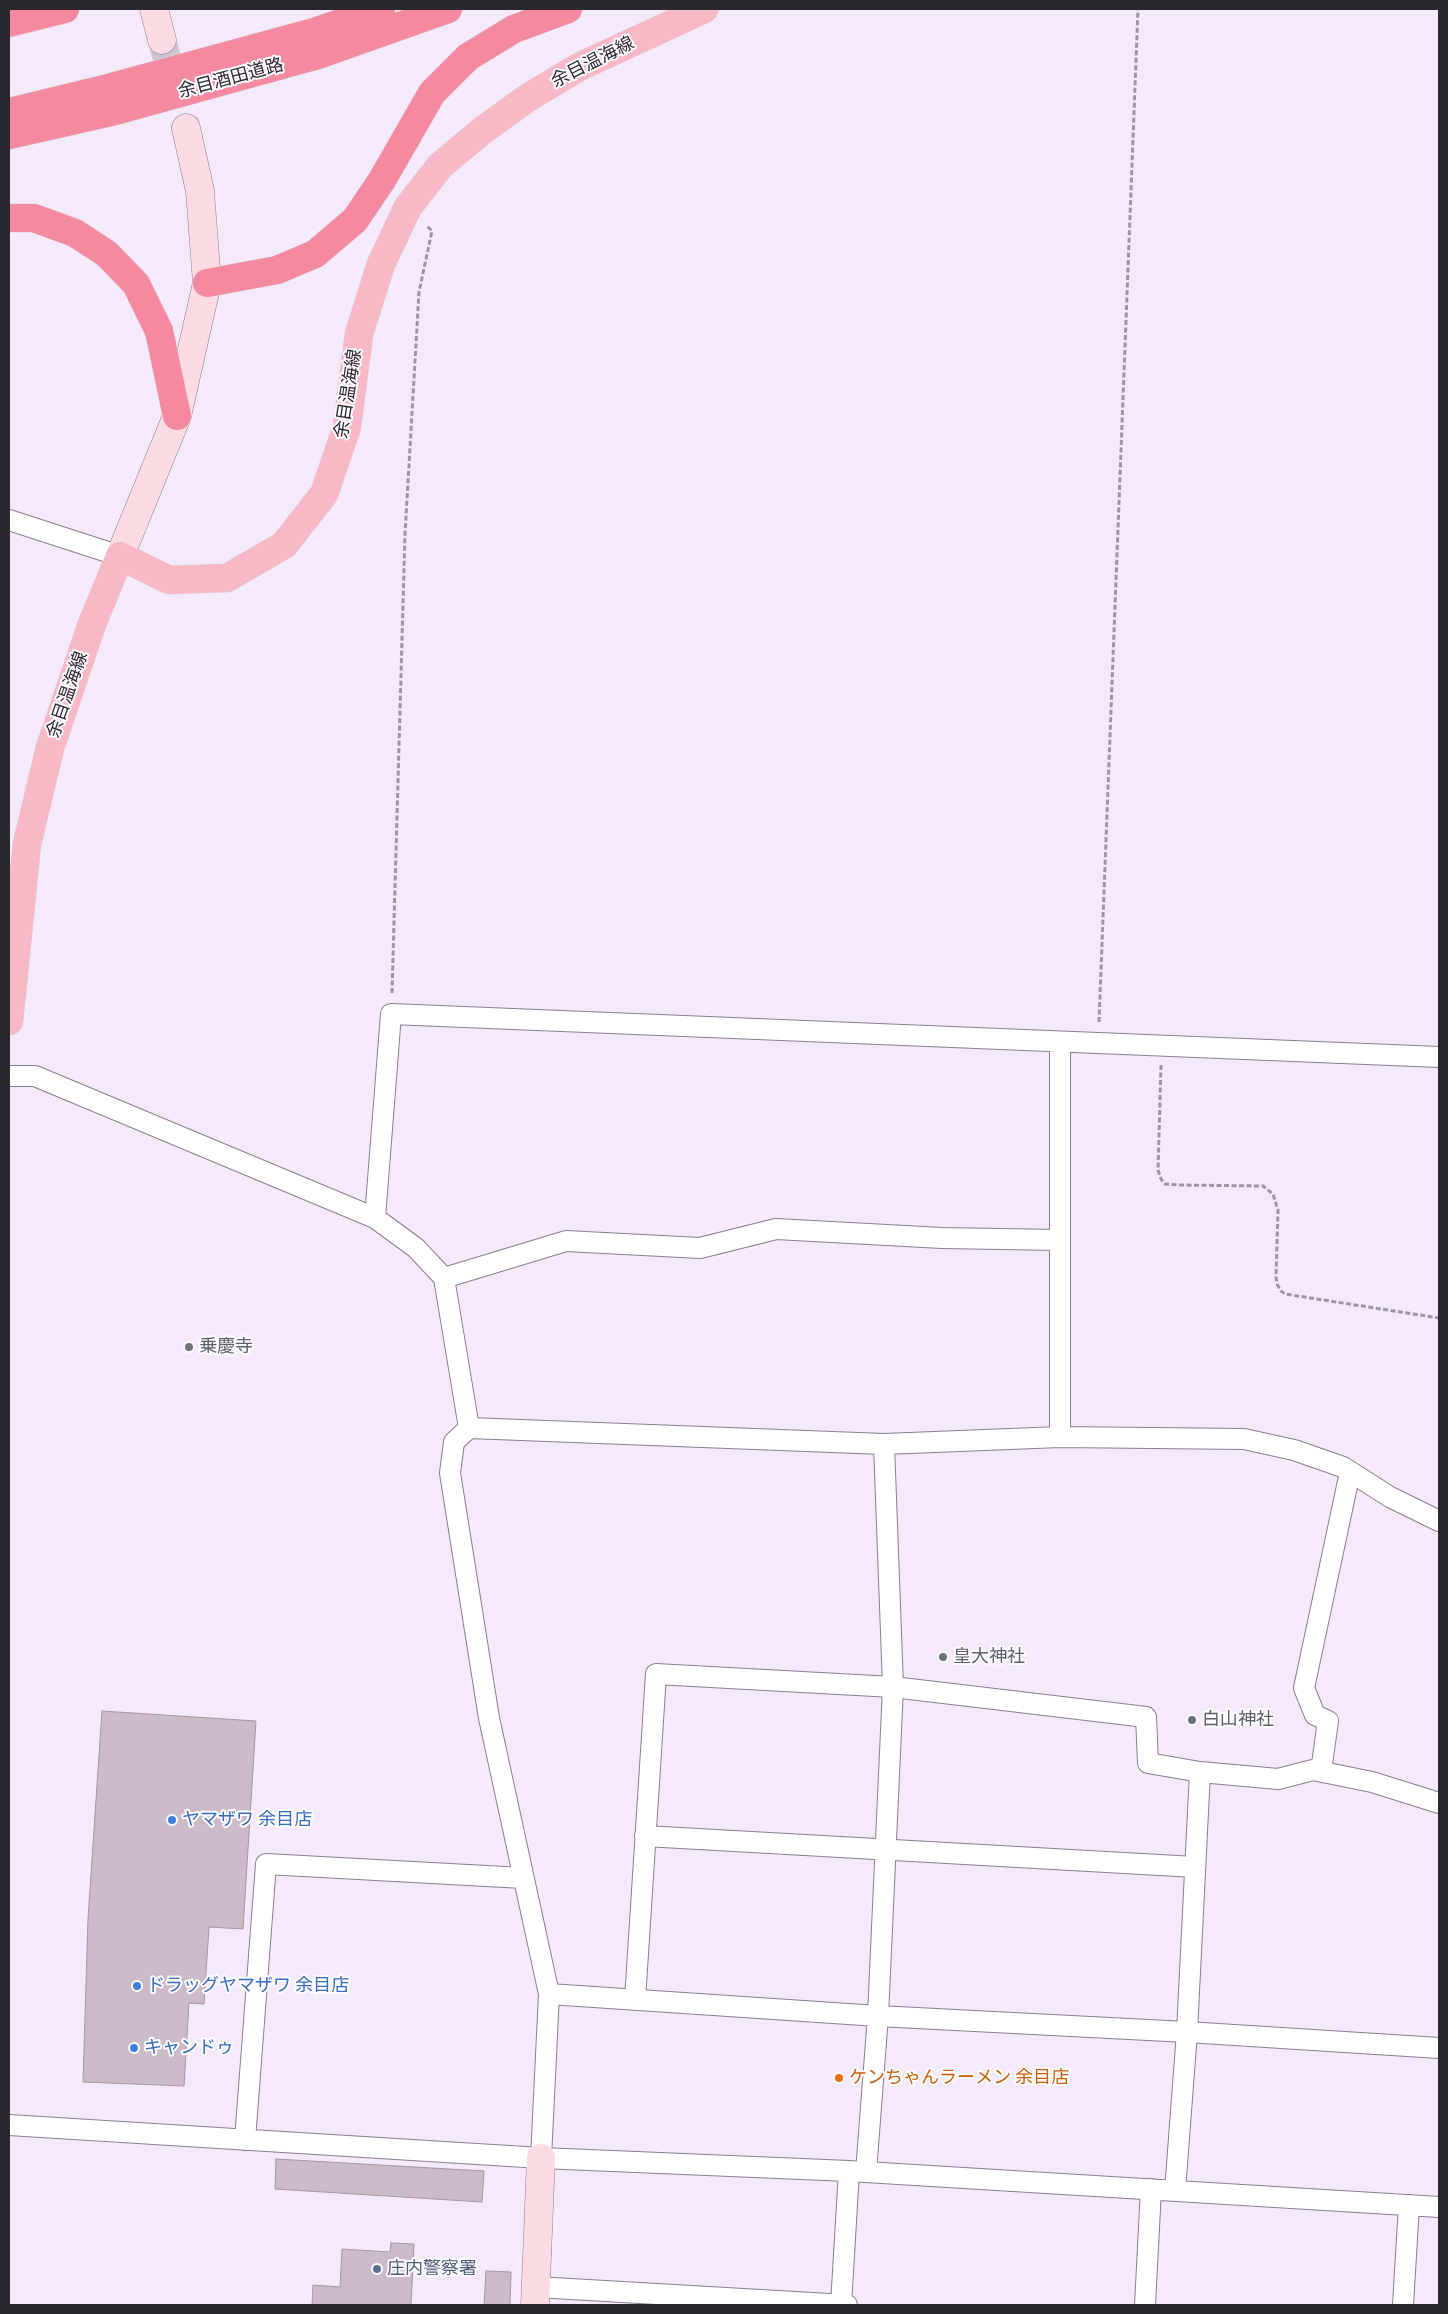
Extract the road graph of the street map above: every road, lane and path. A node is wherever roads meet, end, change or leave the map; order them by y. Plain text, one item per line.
1 (65, 9) edge
2 (154, 9) edge
3 (382, 9) edge
4 (448, 9) edge
5 (568, 9) edge
6 (704, 9) edge
7 (1138, 9) edge
8 (9, 23) edge
9 (162, 40) tunnel mouth
10 (9, 112) edge
11 (186, 128) tunnel mouth
12 (9, 135) edge
13 (408, 207) junction
14 (9, 218) edge
15 (207, 283) junction
16 (177, 416) junction
17 (9, 520) edge
18 (120, 556) junction
19 (392, 1014) junction
20 (9, 1022) edge
21 (1060, 1043) junction
22 (1099, 1043) junction
23 (1439, 1057) edge
24 (1162, 1061) dead end
25 (9, 1076) edge
26 (375, 1218) junction
27 (1060, 1240) junction
28 (444, 1278) junction
29 (1439, 1318) edge
30 (469, 1428) junction
31 (1060, 1438) junction
32 (884, 1444) junction
33 (1350, 1472) junction
34 (1439, 1521) edge
35 (893, 1687) junction
36 (1321, 1771) junction
37 (1200, 1772) junction
38 (1439, 1803) edge
39 (645, 1836) junction
40 (886, 1850) junction
41 (1196, 1867) junction
42 (523, 1878) junction
43 (549, 1994) junction
44 (635, 2000) junction
45 (878, 2016) junction
46 (1187, 2032) junction
47 (1439, 2048) edge
48 (9, 2125) edge
49 (245, 2140) junction
50 (541, 2158) junction
51 (858, 2172) junction
52 (1151, 2189) junction
53 (1175, 2191) junction
54 (1409, 2205) junction
55 (1439, 2207) edge
56 (536, 2296) edge
57 (841, 2305) edge
58 (847, 2305) edge
59 (1145, 2305) edge
60 (1403, 2305) edge

1 - 8 highway
2 - 9 street
3 - 10 highway, 余目酒田道路
4 - 12 highway, 余目酒田道路
5 - 15 highway
6 - 13 main road, 余目温海線
7 - 22 path
11 - 15 street
13 - 18 main road, 余目温海線
13 - 19 path
14 - 16 highway
15 - 16 street
16 - 18 street
17 - 18 street
18 - 20 main road, 余目温海線
19 - 21 street
19 - 26 street
21 - 22 street
21 - 27 street
22 - 23 street
24 - 29 path
25 - 26 street
26 - 28 street
27 - 28 street
27 - 31 street
28 - 30 street
30 - 32 street
30 - 42 street
31 - 32 street
31 - 33 street
32 - 35 street
33 - 34 street
33 - 36 street
35 - 37 street
35 - 39 street
35 - 40 street
36 - 37 street
36 - 38 street
37 - 41 street
39 - 40 street
39 - 44 street
40 - 41 street
40 - 45 street
41 - 46 street
42 - 43 street
42 - 49 street
43 - 44 street
43 - 50 street
44 - 45 street
45 - 46 street
45 - 51 street
46 - 47 street
46 - 53 street
48 - 49 street
49 - 50 street
50 - 51 street
50 - 56 street
51 - 52 street
51 - 57 street
52 - 53 street
52 - 59 street
53 - 54 street
54 - 55 street
54 - 60 street
56 - 57 street
57 - 58 street

